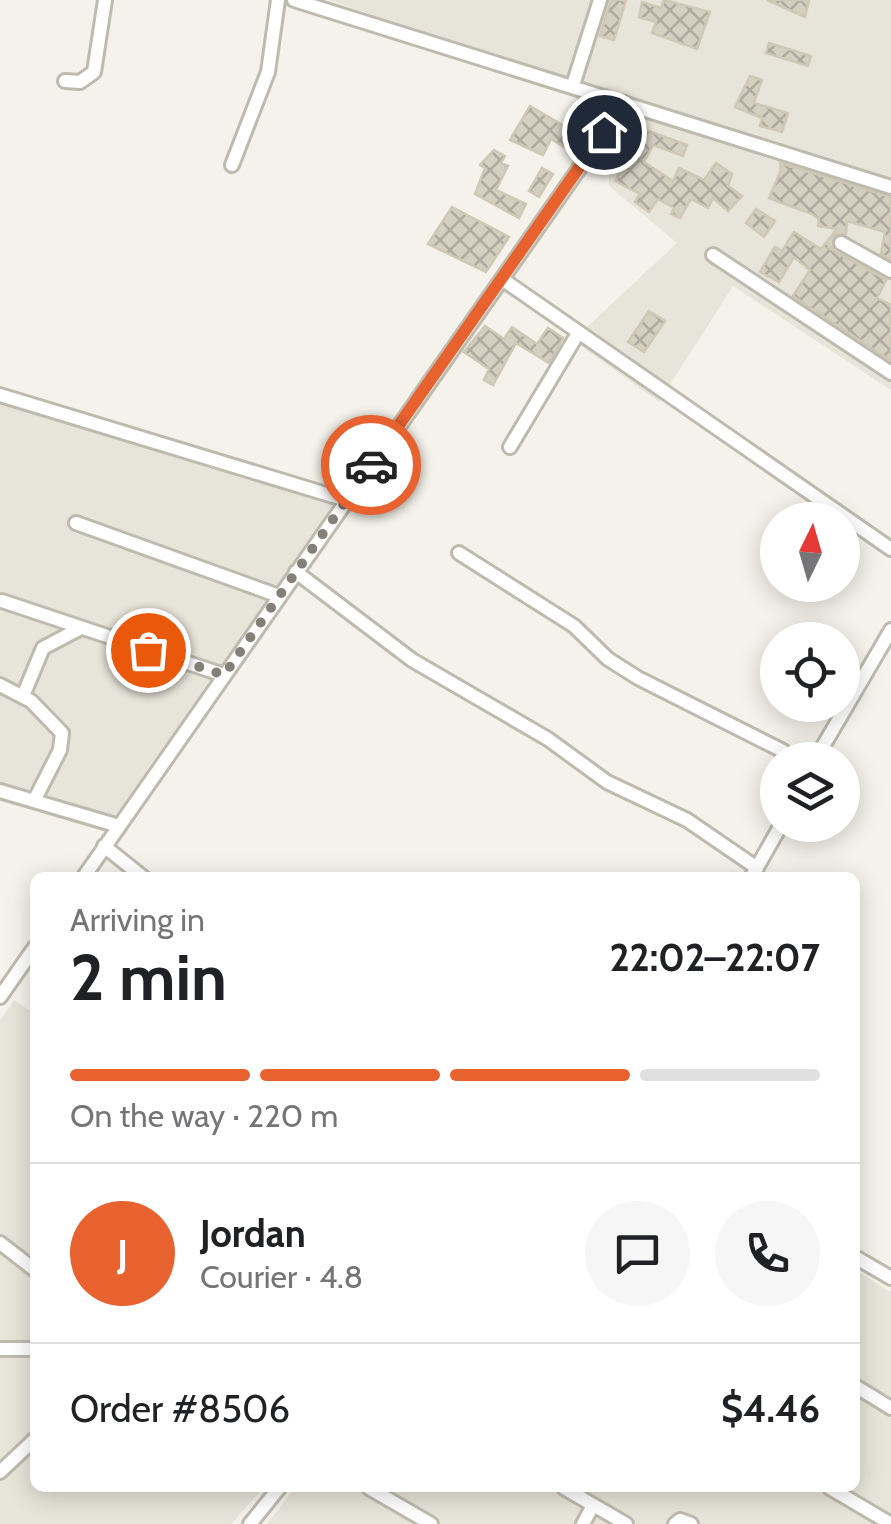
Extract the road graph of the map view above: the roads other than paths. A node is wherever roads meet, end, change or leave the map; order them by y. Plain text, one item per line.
1 (105, 0) edge
2 (278, 0) edge
3 (294, 0) edge
4 (600, 0) edge
5 (65, 81) dead end
6 (573, 85) junction
7 (625, 103) junction
8 (232, 165) dead end
9 (891, 187) edge
10 (840, 243) dead end
11 (712, 254) dead end
12 (891, 271) edge
13 (502, 279) junction
14 (578, 334) junction
15 (891, 374) edge
16 (3, 396) edge
17 (0, 412) edge
18 (510, 447) dead end
19 (346, 500) junction
20 (76, 523) dead end
21 (891, 549) edge
22 (459, 552) dead end
23 (296, 572) junction
24 (279, 596) junction
25 (2, 601) edge
26 (81, 628) junction
27 (891, 630) edge
28 (224, 675) junction
29 (0, 685) edge
30 (24, 696) junction
31 (768, 742) edge
32 (826, 742) edge
33 (0, 790) edge
34 (34, 801) junction
35 (118, 826) junction
36 (771, 842) edge
37 (104, 846) junction
38 (87, 872) edge
39 (136, 872) edge
40 (753, 872) edge
41 (755, 872) edge
42 (30, 954) edge
43 (0, 997) edge
44 (0, 1244) edge
45 (860, 1260) edge
46 (30, 1266) edge
47 (891, 1278) edge
48 (30, 1348) edge
49 (0, 1349) edge
50 (860, 1389) edge
51 (891, 1408) edge
52 (30, 1444) edge
53 (0, 1472) edge
54 (276, 1492) edge
55 (376, 1492) edge
56 (571, 1492) edge
57 (837, 1492) edge
58 (594, 1505) junction
59 (250, 1524) edge
60 (430, 1524) edge
61 (583, 1524) edge
62 (626, 1524) edge
63 (676, 1524) edge
64 (691, 1524) edge
65 (891, 1524) edge

1 - 5 street
2 - 8 street
3 - 6 street
4 - 6 street
6 - 7 street
7 - 9 street
7 - 13 street
10 - 12 street
11 - 15 street
13 - 14 street
13 - 19 street
14 - 18 street
14 - 21 street
16 - 17 street
16 - 19 street
19 - 23 street
20 - 24 street
22 - 31 street
23 - 24 street
23 - 40 street
24 - 28 street
25 - 26 street
26 - 28 street
26 - 30 street
27 - 32 street
28 - 35 street
29 - 30 street
30 - 34 street
33 - 34 street
34 - 35 street
35 - 37 street
36 - 41 street
37 - 38 street
37 - 39 street
42 - 43 street
44 - 46 street
45 - 47 street
48 - 49 street
50 - 51 street
52 - 53 street
54 - 59 street
55 - 60 street
56 - 58 street
57 - 65 street
58 - 61 street
58 - 62 street
63 - 64 street

